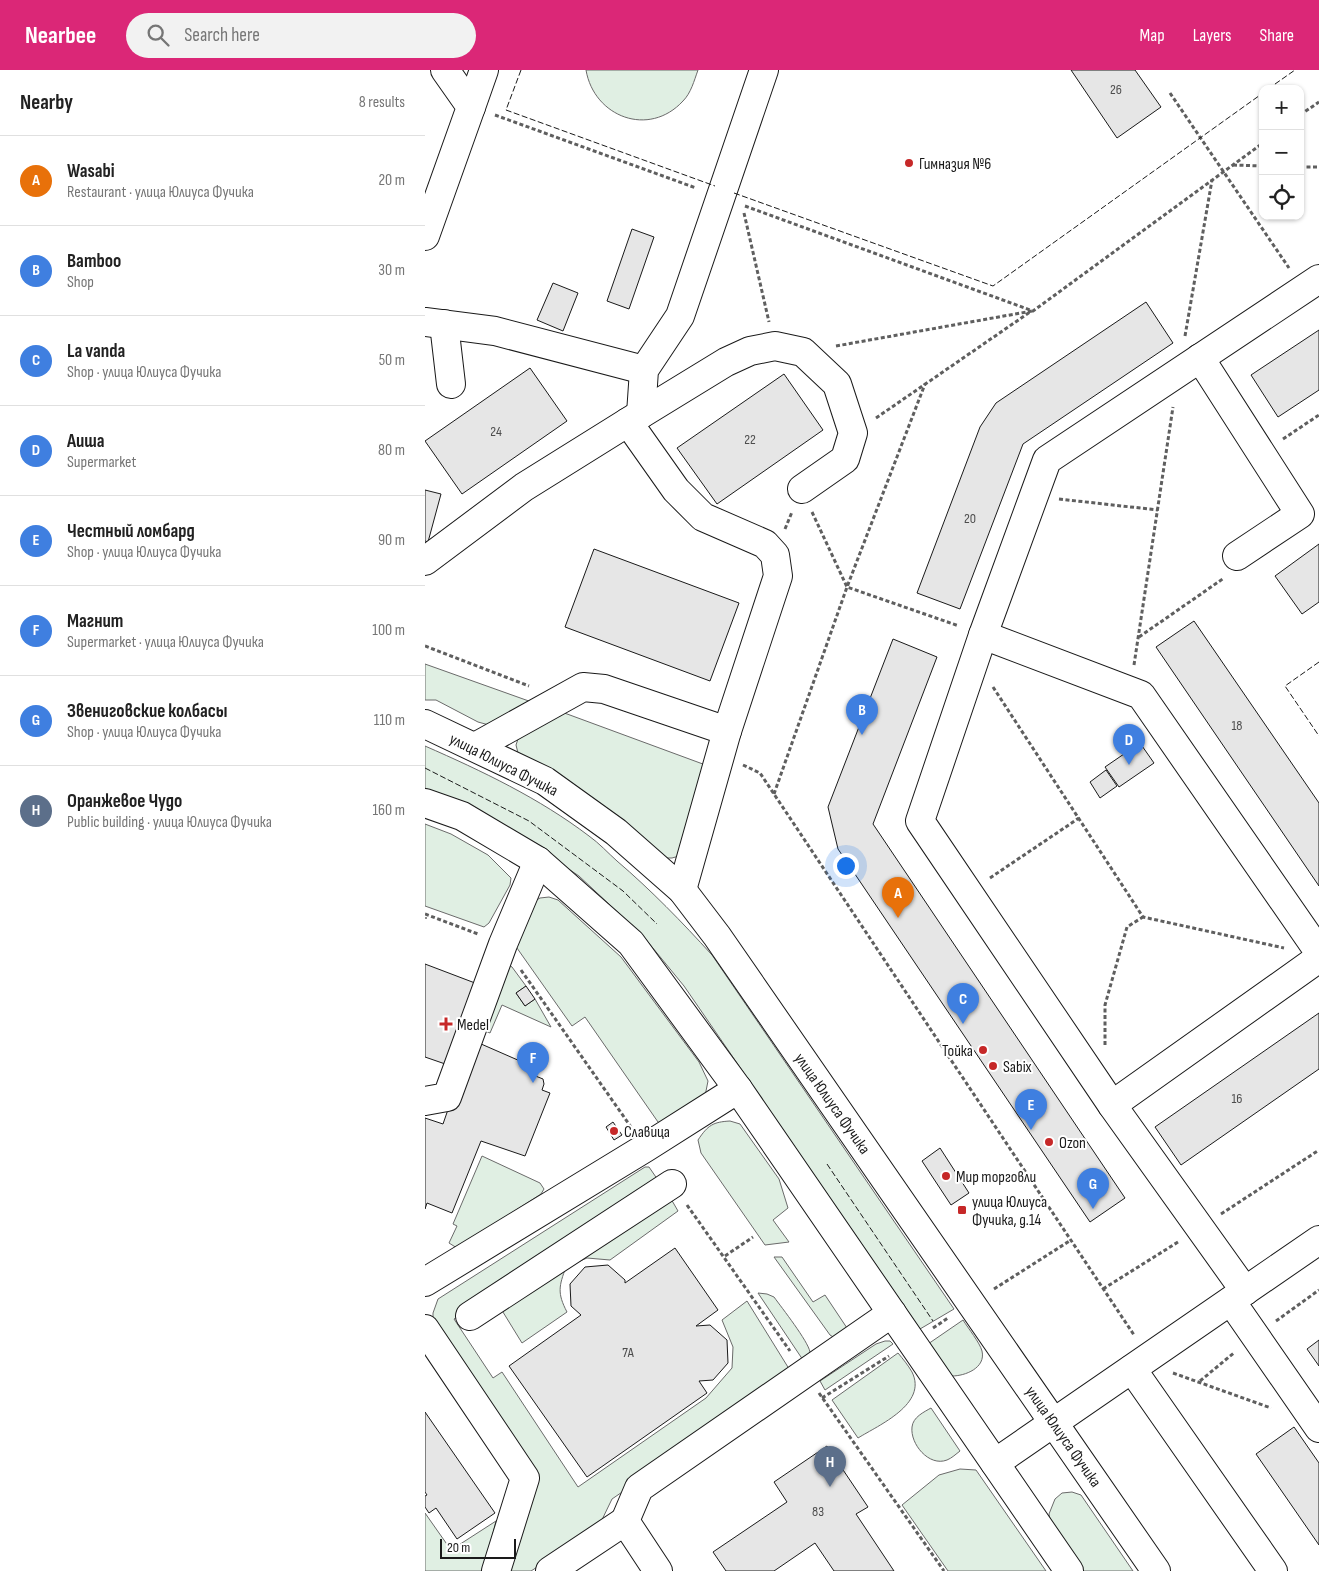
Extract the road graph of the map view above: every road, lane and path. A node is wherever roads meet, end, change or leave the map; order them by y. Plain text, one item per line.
1 (445, 70) edge
2 (485, 70) edge
3 (764, 70) edge
4 (1169, 92) dead end
5 (1319, 102) edge
6 (471, 107) junction
7 (1304, 112) edge
8 (1259, 146) edge
9 (1232, 165) junction
10 (1259, 166) edge
11 (1304, 167) edge
12 (1319, 167) edge
13 (1224, 171) junction
14 (1212, 180) junction
15 (433, 186) edge
16 (721, 197) junction
17 (425, 236) edge
18 (1311, 284) edge
19 (1033, 311) junction
20 (434, 323) edge
21 (775, 346) junction
22 (803, 352) junction
23 (1189, 365) junction
24 (644, 370) junction
25 (451, 384) dead end
26 (925, 384) junction
27 (1319, 415) edge
28 (635, 418) junction
29 (853, 433) junction
30 (1261, 454) junction
31 (801, 489) junction
32 (1034, 496) junction
33 (1158, 510) junction
34 (775, 555) junction
35 (1237, 556) joint
36 (425, 561) edge
37 (847, 587) junction
38 (1138, 637) junction
39 (979, 647) junction
40 (1130, 690) junction
41 (425, 724) edge
42 (724, 742) junction
43 (475, 747) junction
44 (774, 794) junction
45 (425, 803) edge
46 (1079, 818) junction
47 (538, 861) junction
48 (682, 890) junction
49 (969, 892) junction
50 (425, 914) edge
51 (1143, 917) junction
52 (503, 944) junction
53 (1290, 949) dead end
54 (1319, 952) edge
55 (1319, 958) edge
56 (1105, 1054) dead end
57 (738, 1089) junction
58 (425, 1101) edge
59 (1113, 1105) junction
60 (645, 1148) junction
61 (672, 1184) joint
62 (753, 1237) dead end
63 (1071, 1240) junction
64 (1319, 1240) edge
65 (725, 1256) junction
66 (425, 1282) edge
67 (1238, 1296) junction
68 (972, 1303) junction
69 (892, 1313) junction
70 (470, 1316) dead end
71 (425, 1329) edge
72 (911, 1342) junction
73 (1141, 1363) junction
74 (806, 1373) junction
75 (822, 1398) junction
76 (1271, 1408) dead end
77 (1054, 1422) junction
78 (1319, 1428) edge
79 (995, 1463) junction
80 (625, 1521) junction
81 (496, 1571) edge
82 (550, 1571) edge
83 (658, 1571) edge
84 (944, 1571) edge
85 (1069, 1571) edge
86 (1157, 1571) edge
87 (1273, 1571) edge

1 - 6 main road
2 - 6 main road
3 - 16 main road
4 - 13 path
5 - 7 path
6 - 15 main road
6 - 16 path
8 - 9 path
9 - 10 path
9 - 13 path
11 - 12 path
13 - 14 path
13 - 18 path
14 - 19 path
14 - 23 path
15 - 17 main road
16 - 24 main road
18 - 23 main road
19 - 21 path
19 - 22 path
19 - 26 path
20 - 24 main road
20 - 25 main road
21 - 22 main road
21 - 28 main road
22 - 29 main road
23 - 30 main road
23 - 32 main road
23 - 33 path
24 - 28 main road
26 - 29 path
26 - 37 path
27 - 30 path
28 - 34 main road
28 - 36 main road
29 - 31 main road
30 - 35 main road
31 - 34 path
31 - 37 path
32 - 33 path
32 - 39 main road
33 - 38 path
34 - 42 main road
35 - 38 path
37 - 39 path
37 - 44 path
38 - 40 path
39 - 40 main road
39 - 46 path
39 - 49 main road
40 - 54 main road
41 - 43 main road, улица Юлиуса Фучика
42 - 43 main road
42 - 44 path
42 - 48 main road
43 - 48 main road, улица Юлиуса Фучика
44 - 63 path
45 - 47 main road
46 - 49 path
46 - 51 path
47 - 52 main road
47 - 57 main road
48 - 68 main road, улица Юлиуса Фучика
49 - 59 main road
50 - 52 path
51 - 53 path
51 - 56 path
52 - 58 main road
52 - 60 path
55 - 59 main road
57 - 60 main road
57 - 69 main road
59 - 67 main road
60 - 66 main road
61 - 65 path
61 - 70 main road
62 - 65 path
63 - 68 path
63 - 73 path
64 - 67 main road
65 - 74 path
67 - 73 main road
67 - 78 main road
68 - 72 path
68 - 77 main road, улица Юлиуса Фучика
69 - 72 main road
69 - 74 main road
71 - 81 main road
72 - 75 path
72 - 79 main road
73 - 76 path
73 - 77 main road
73 - 87 main road
74 - 75 path
74 - 80 main road
75 - 84 path
77 - 79 main road
77 - 86 main road, улица Юлиуса Фучика
79 - 85 main road
80 - 82 main road
80 - 83 main road

